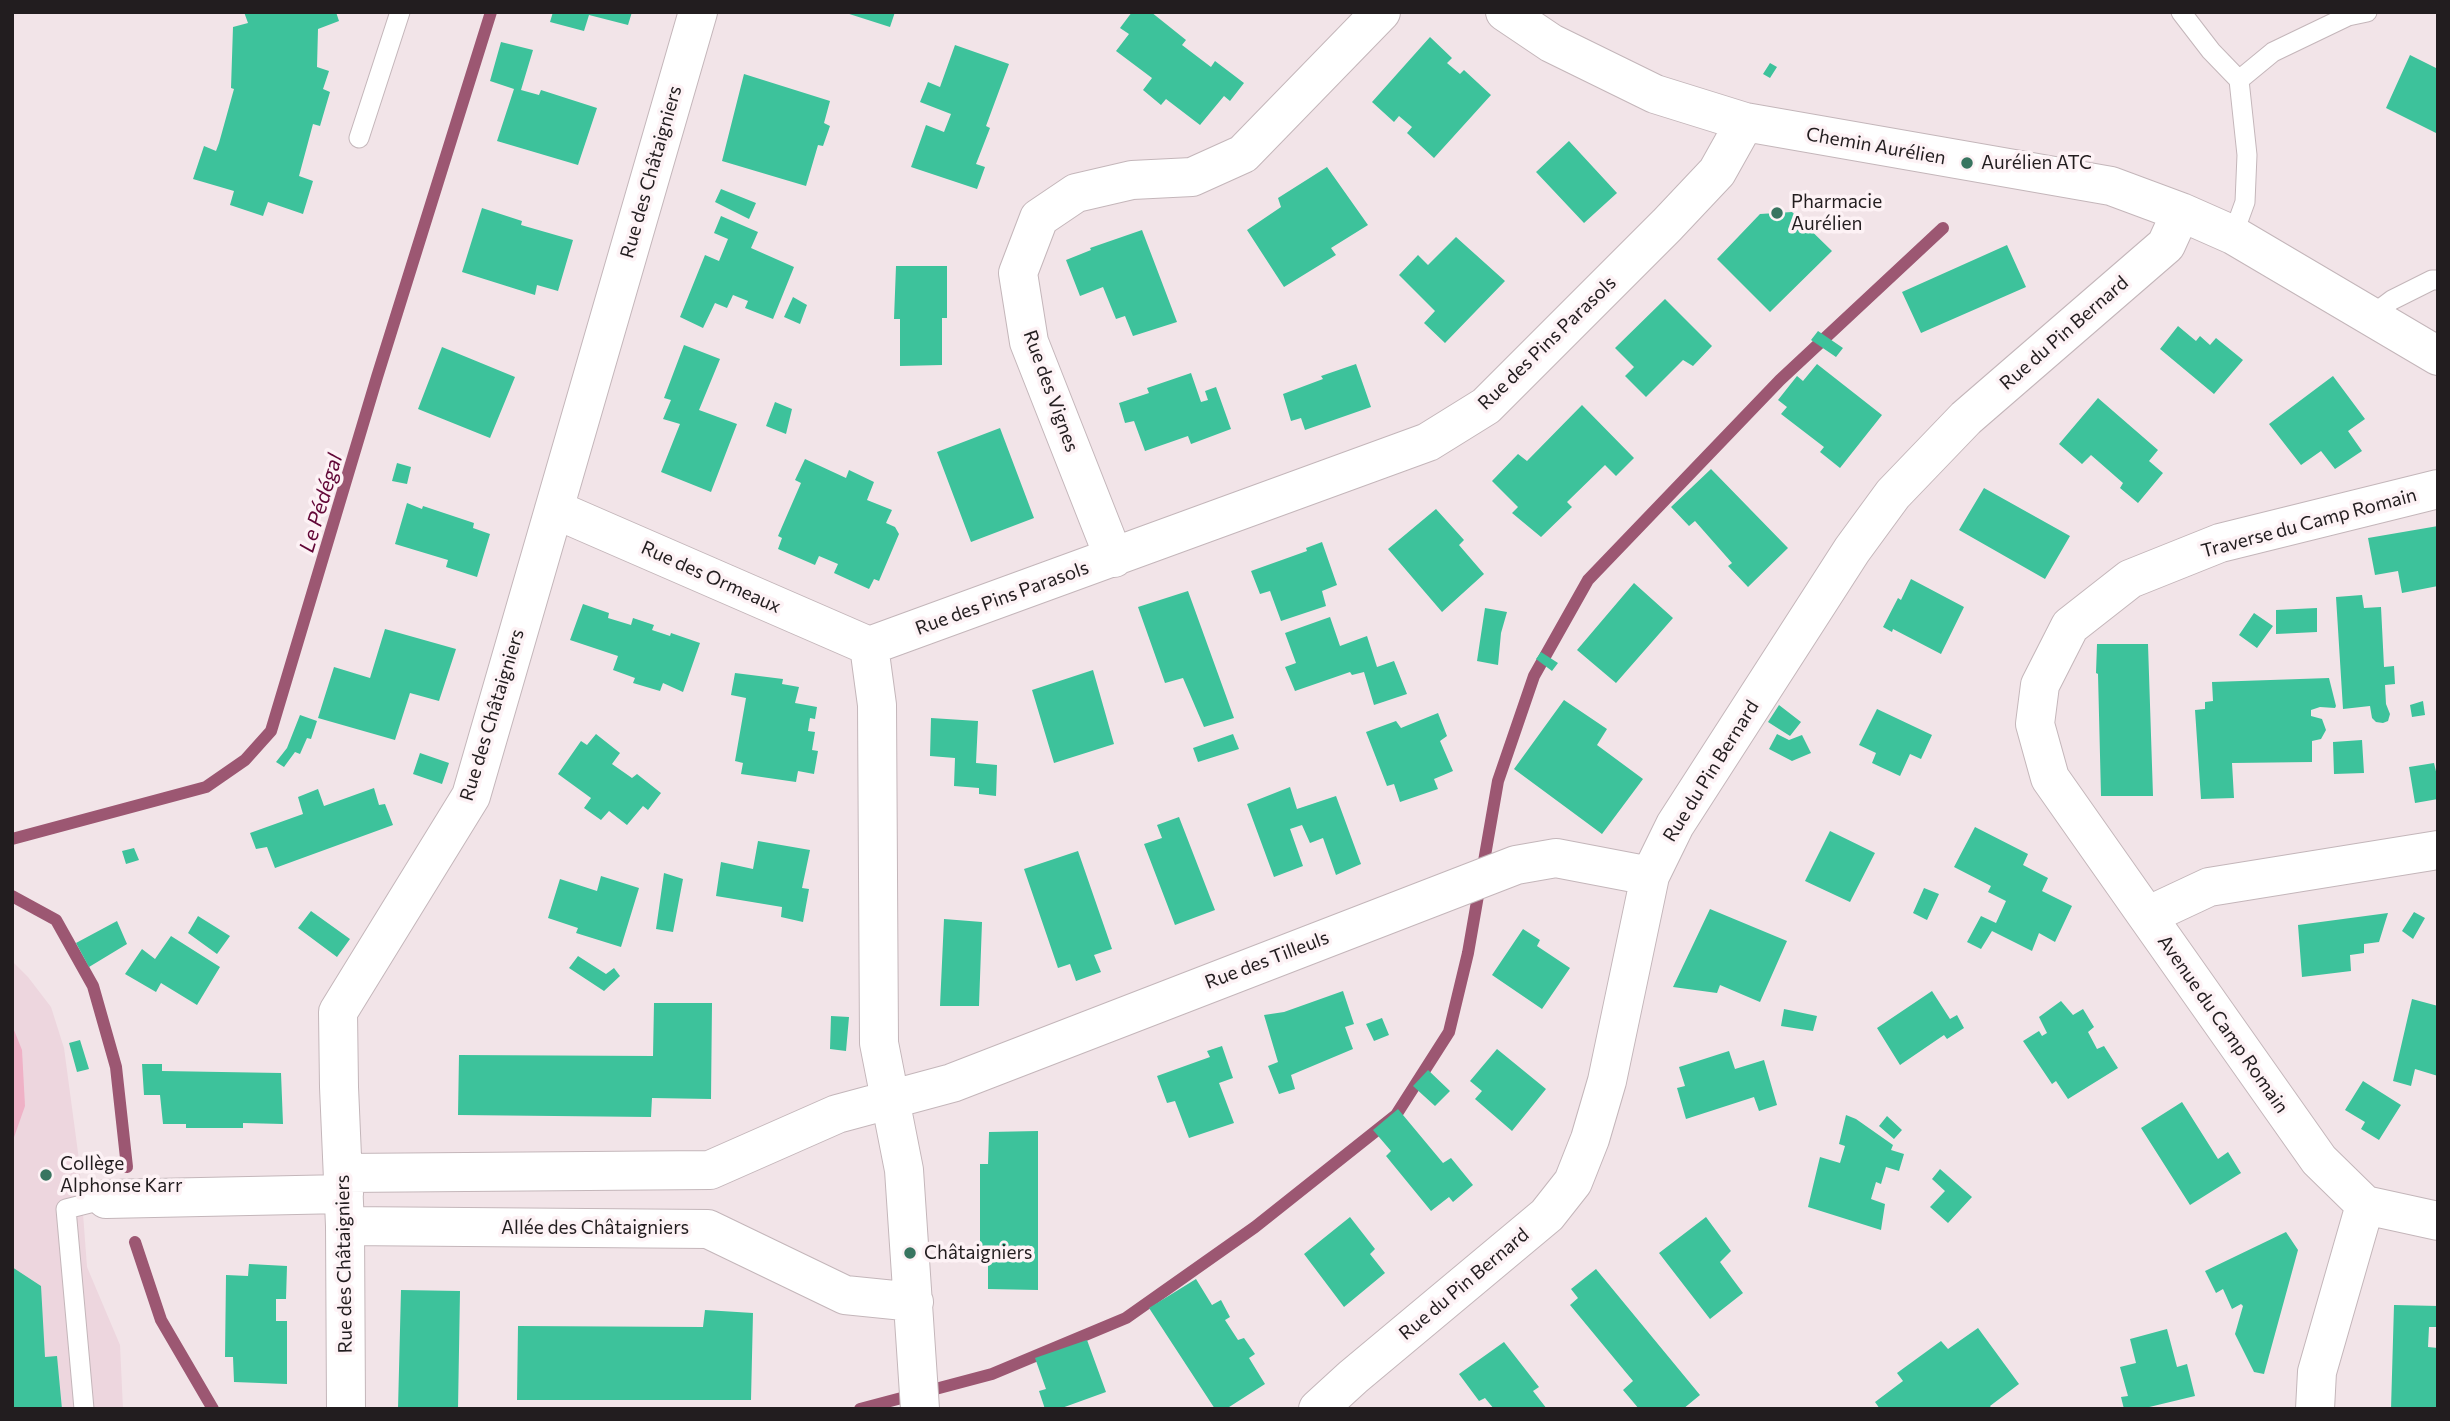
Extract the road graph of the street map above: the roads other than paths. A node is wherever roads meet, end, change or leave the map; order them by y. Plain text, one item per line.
1 (400, 12) edge
2 (698, 12) edge
3 (1381, 12) edge
4 (1505, 12) edge
5 (2181, 12) edge
6 (2367, 12) edge
7 (2239, 80) junction
8 (1745, 122) junction
9 (359, 138) dead end
10 (2181, 212) junction
11 (2232, 235) junction
12 (2438, 280) edge
13 (2372, 316) junction
14 (2438, 355) edge
15 (2438, 489) edge
16 (554, 509) junction
17 (1114, 558) junction
18 (869, 646) junction
19 (2438, 850) edge
20 (1650, 876) junction
21 (2147, 916) junction
22 (889, 1100) junction
23 (710, 1170) junction
24 (345, 1198) junction
25 (106, 1199) joint
26 (2365, 1205) junction
27 (2438, 1221) edge
28 (708, 1229) junction
29 (914, 1302) junction
30 (84, 1409) edge
31 (346, 1409) edge
32 (920, 1409) edge
33 (1318, 1409) edge
34 (2315, 1409) edge

1 - 9 lane
2 - 16 street, Rue des Châtaigniers
3 - 17 street, Rue des Vignes
4 - 8 street, Chemin Aurélien
5 - 7 lane
6 - 7 lane
7 - 11 lane
8 - 10 street, Chemin Aurélien
8 - 17 street, Rue des Pins Parasols
10 - 11 street, Chemin Aurélien
10 - 20 street, Rue du Pin Bernard
11 - 13 street, Chemin Aurélien
12 - 13 lane
13 - 14 street, Chemin Aurélien
15 - 21 street, Traverse du Camp Romain
16 - 18 street, Rue des Ormeaux
16 - 24 street, Rue des Châtaigniers
17 - 18 street, Rue des Pins Parasols
18 - 22 street
19 - 21 street, Avenue du Camp Romain
20 - 22 street, Rue des Tilleuls
20 - 33 street, Rue du Pin Bernard
21 - 26 street, Avenue du Camp Romain
22 - 23 street
22 - 29 street
23 - 24 street
23 - 28 street
24 - 25 street
24 - 28 street, Allée des Châtaigniers
24 - 31 street, Rue des Châtaigniers
25 - 30 lane
26 - 27 street
26 - 34 street
28 - 29 street, Allée des Châtaigniers
29 - 32 street

